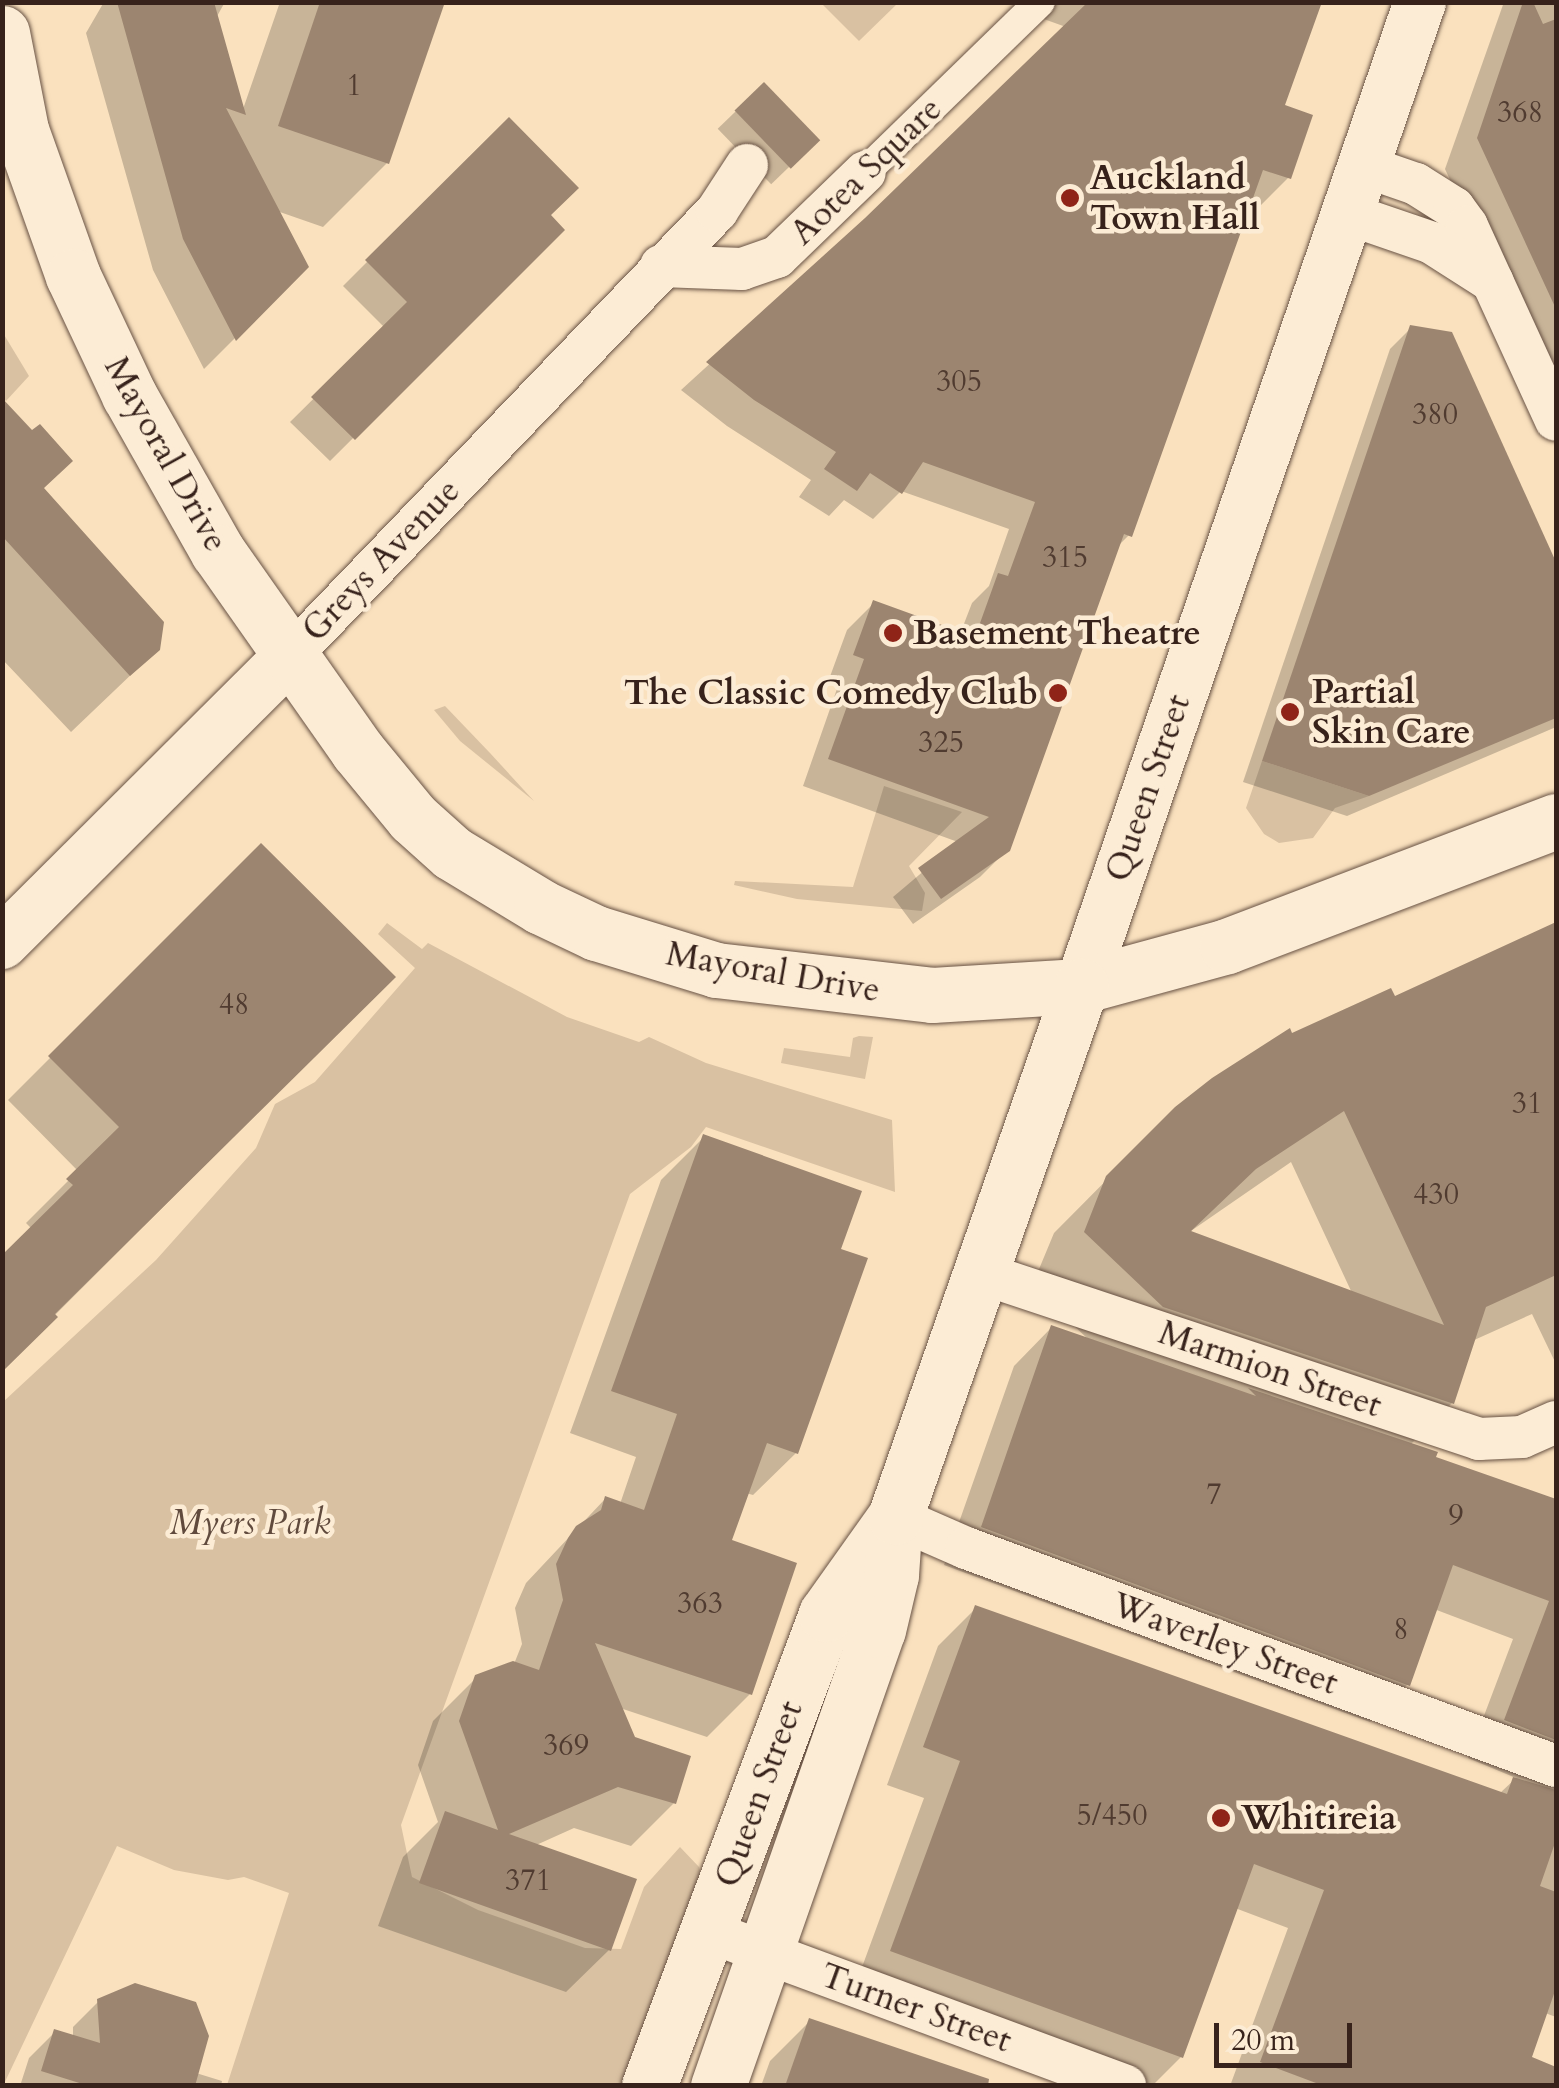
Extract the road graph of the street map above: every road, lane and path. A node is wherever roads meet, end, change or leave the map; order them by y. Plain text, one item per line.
1 (1040, 2) edge
2 (1420, 2) edge
3 (2, 33) edge
4 (747, 165) dead end
5 (865, 172) joint
6 (1356, 190) junction
7 (661, 266) junction
8 (1556, 420) edge
9 (290, 656) junction
10 (1556, 821) edge
11 (2, 943) edge
12 (1081, 986) junction
13 (984, 1274) junction
14 (1556, 1422) edge
15 (896, 1518) junction
16 (1556, 1766) edge
17 (707, 1931) junction
18 (765, 1952) junction
19 (649, 2086) edge
20 (718, 2086) edge
21 (1124, 2086) edge

1 - 5 street, Aotea Square
2 - 6 street, Queen Street
3 - 9 main road, Mayoral Drive
4 - 7 street, Greys Avenue
5 - 7 street, Aotea Square
6 - 8 street
6 - 12 street, Queen Street
7 - 9 street, Greys Avenue
9 - 11 street, Greys Avenue
9 - 12 main road, Mayoral Drive
10 - 12 main road, Mayoral Drive
12 - 13 main road, Queen Street
13 - 14 street, Marmion Street
13 - 15 main road, Queen Street
15 - 16 street, Waverley Street
15 - 17 main road, Queen Street
15 - 18 main road, Queen Street
17 - 18 street, Turner Street
17 - 19 main road, Queen Street
18 - 20 main road, Queen Street
18 - 21 street, Turner Street

